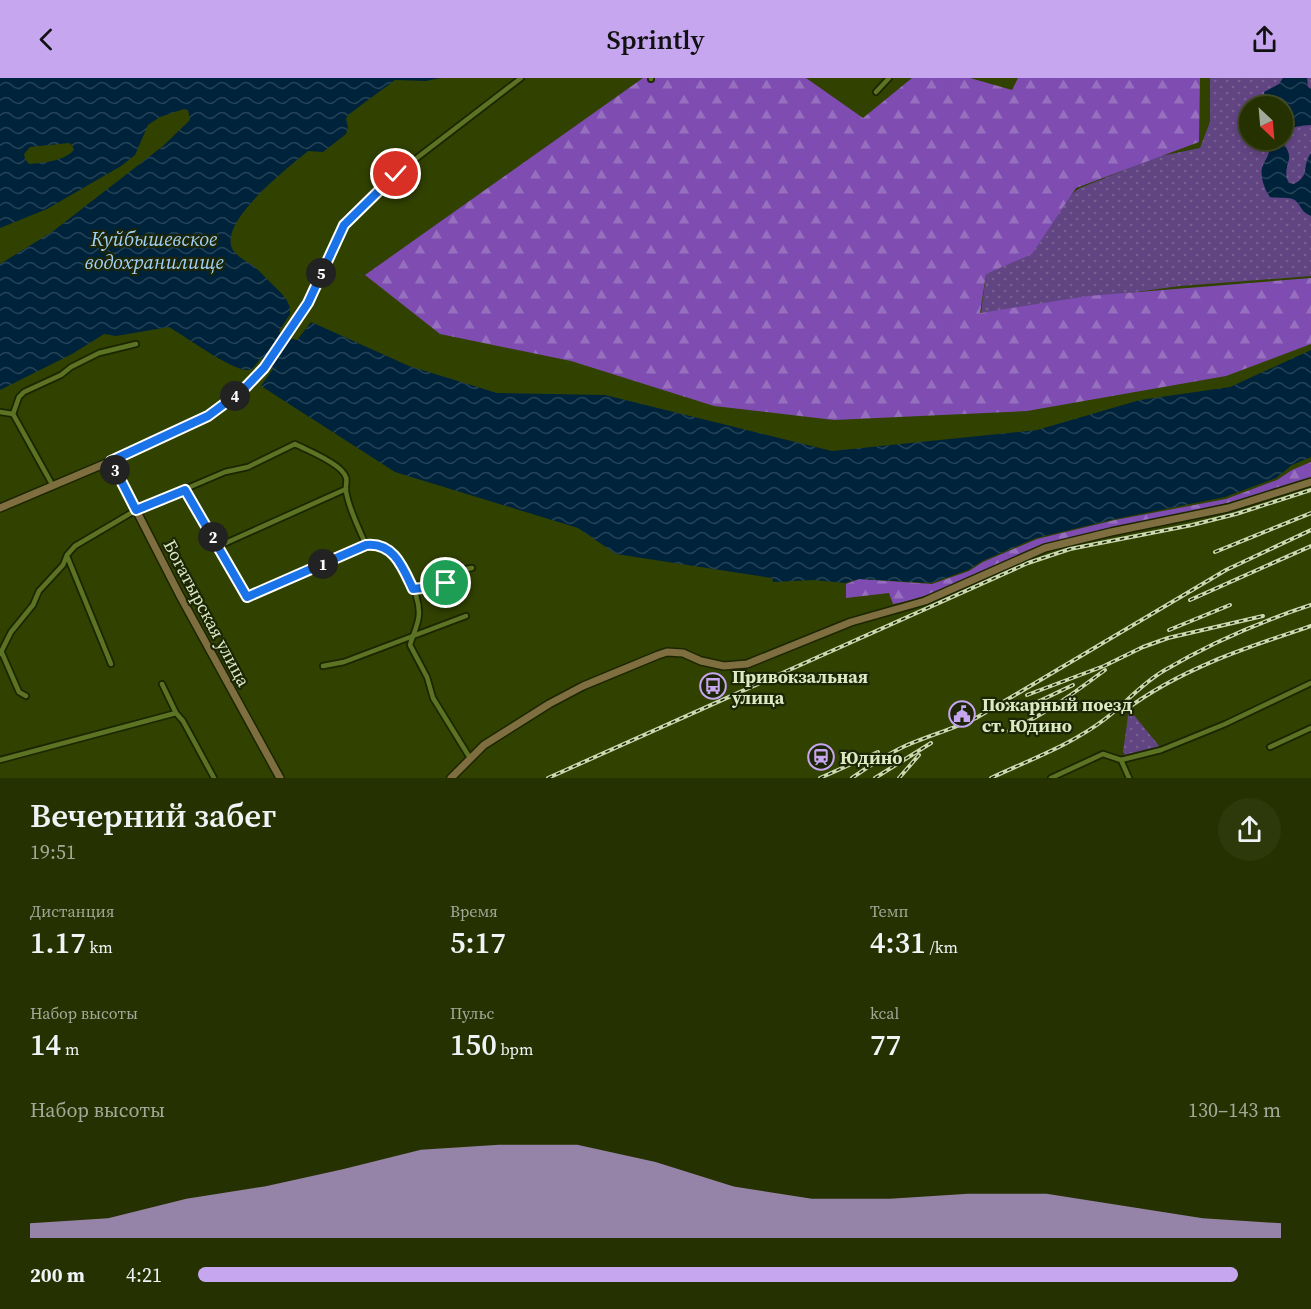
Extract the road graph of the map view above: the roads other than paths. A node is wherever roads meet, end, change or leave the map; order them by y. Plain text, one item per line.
1 (521, 78) edge
2 (889, 78) edge
3 (876, 92) dead end
4 (136, 344) dead end
5 (0, 412) edge
6 (13, 414) junction
7 (111, 461) junction
8 (1311, 482) edge
9 (52, 486) junction
10 (346, 489) junction
11 (185, 490) junction
12 (0, 508) edge
13 (136, 510) junction
14 (366, 545) junction
15 (219, 546) junction
16 (67, 555) junction
17 (472, 568) dead end
18 (413, 589) junction
19 (466, 616) dead end
20 (412, 636) junction
21 (1, 650) edge
22 (111, 664) dead end
23 (323, 666) dead end
24 (1311, 683) edge
25 (162, 684) dead end
26 (26, 696) dead end
27 (176, 713) junction
28 (1311, 728) edge
29 (1270, 747) dead end
30 (470, 758) junction
31 (0, 760) edge
32 (1121, 760) junction
33 (214, 778) edge
34 (280, 778) edge
35 (451, 778) edge
36 (1051, 778) edge
37 (1129, 778) edge

1 - 7 street
2 - 3 street
4 - 6 street
5 - 6 street
6 - 9 street
7 - 9 main road
7 - 13 main road, Богатырская улица
8 - 30 main road
9 - 12 main road
10 - 11 street
10 - 14 street
10 - 15 street
11 - 13 street
11 - 15 street
13 - 16 street
13 - 34 main road, Богатырская улица
14 - 15 street
14 - 18 street
16 - 21 street
16 - 22 street
17 - 18 street
18 - 20 street
19 - 20 street
20 - 23 street
20 - 30 street
21 - 26 street
24 - 32 street
25 - 27 street
27 - 31 street
27 - 33 street
28 - 29 street
30 - 35 main road
32 - 36 street
32 - 37 street

